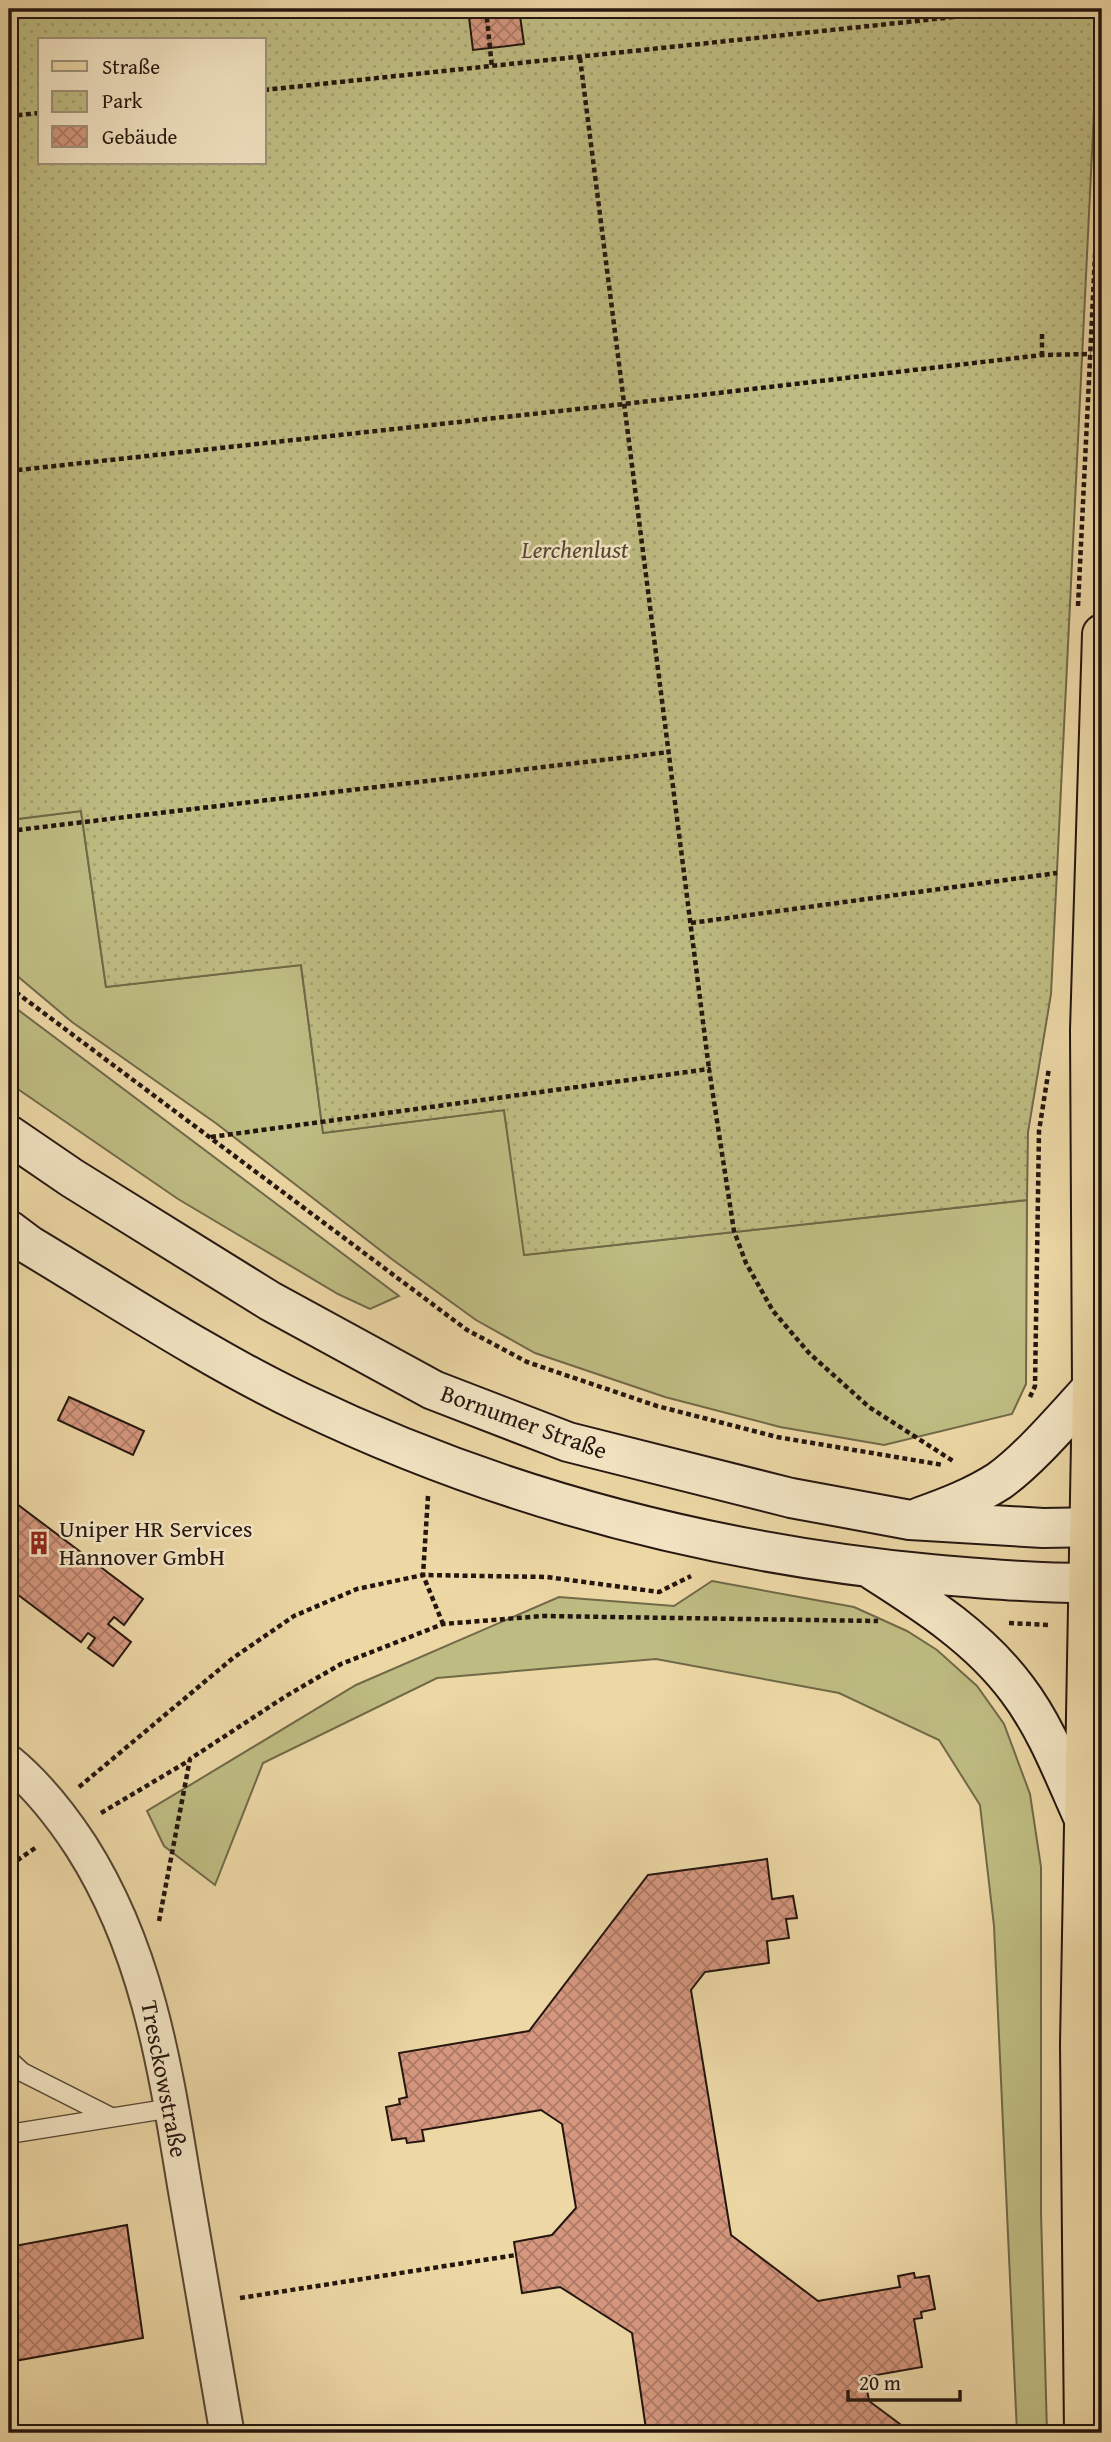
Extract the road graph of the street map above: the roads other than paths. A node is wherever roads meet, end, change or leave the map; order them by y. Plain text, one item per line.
1 (1102, 634) edge
2 (9, 1135) edge
3 (9, 1230) edge
4 (1092, 1388) junction
5 (910, 1520) junction
6 (1096, 1527) edge
7 (869, 1568) junction
8 (1095, 1583) edge
9 (9, 1762) edge
10 (1083, 1817) junction
11 (9, 2060) edge
12 (172, 2108) junction
13 (111, 2117) junction
14 (9, 2134) edge
15 (227, 2433) edge
16 (1084, 2433) edge

1 - 4 main road
2 - 5 main road, Bornumer Straße
3 - 7 main road
4 - 5 main road
4 - 6 main road
5 - 6 main road, Bornumer Straße
6 - 8 main road
7 - 8 main road
7 - 10 main road
8 - 10 main road
9 - 12 street, Tresckowstraße
10 - 16 main road
11 - 13 lane
12 - 13 lane
12 - 15 street, Tresckowstraße
13 - 14 lane

